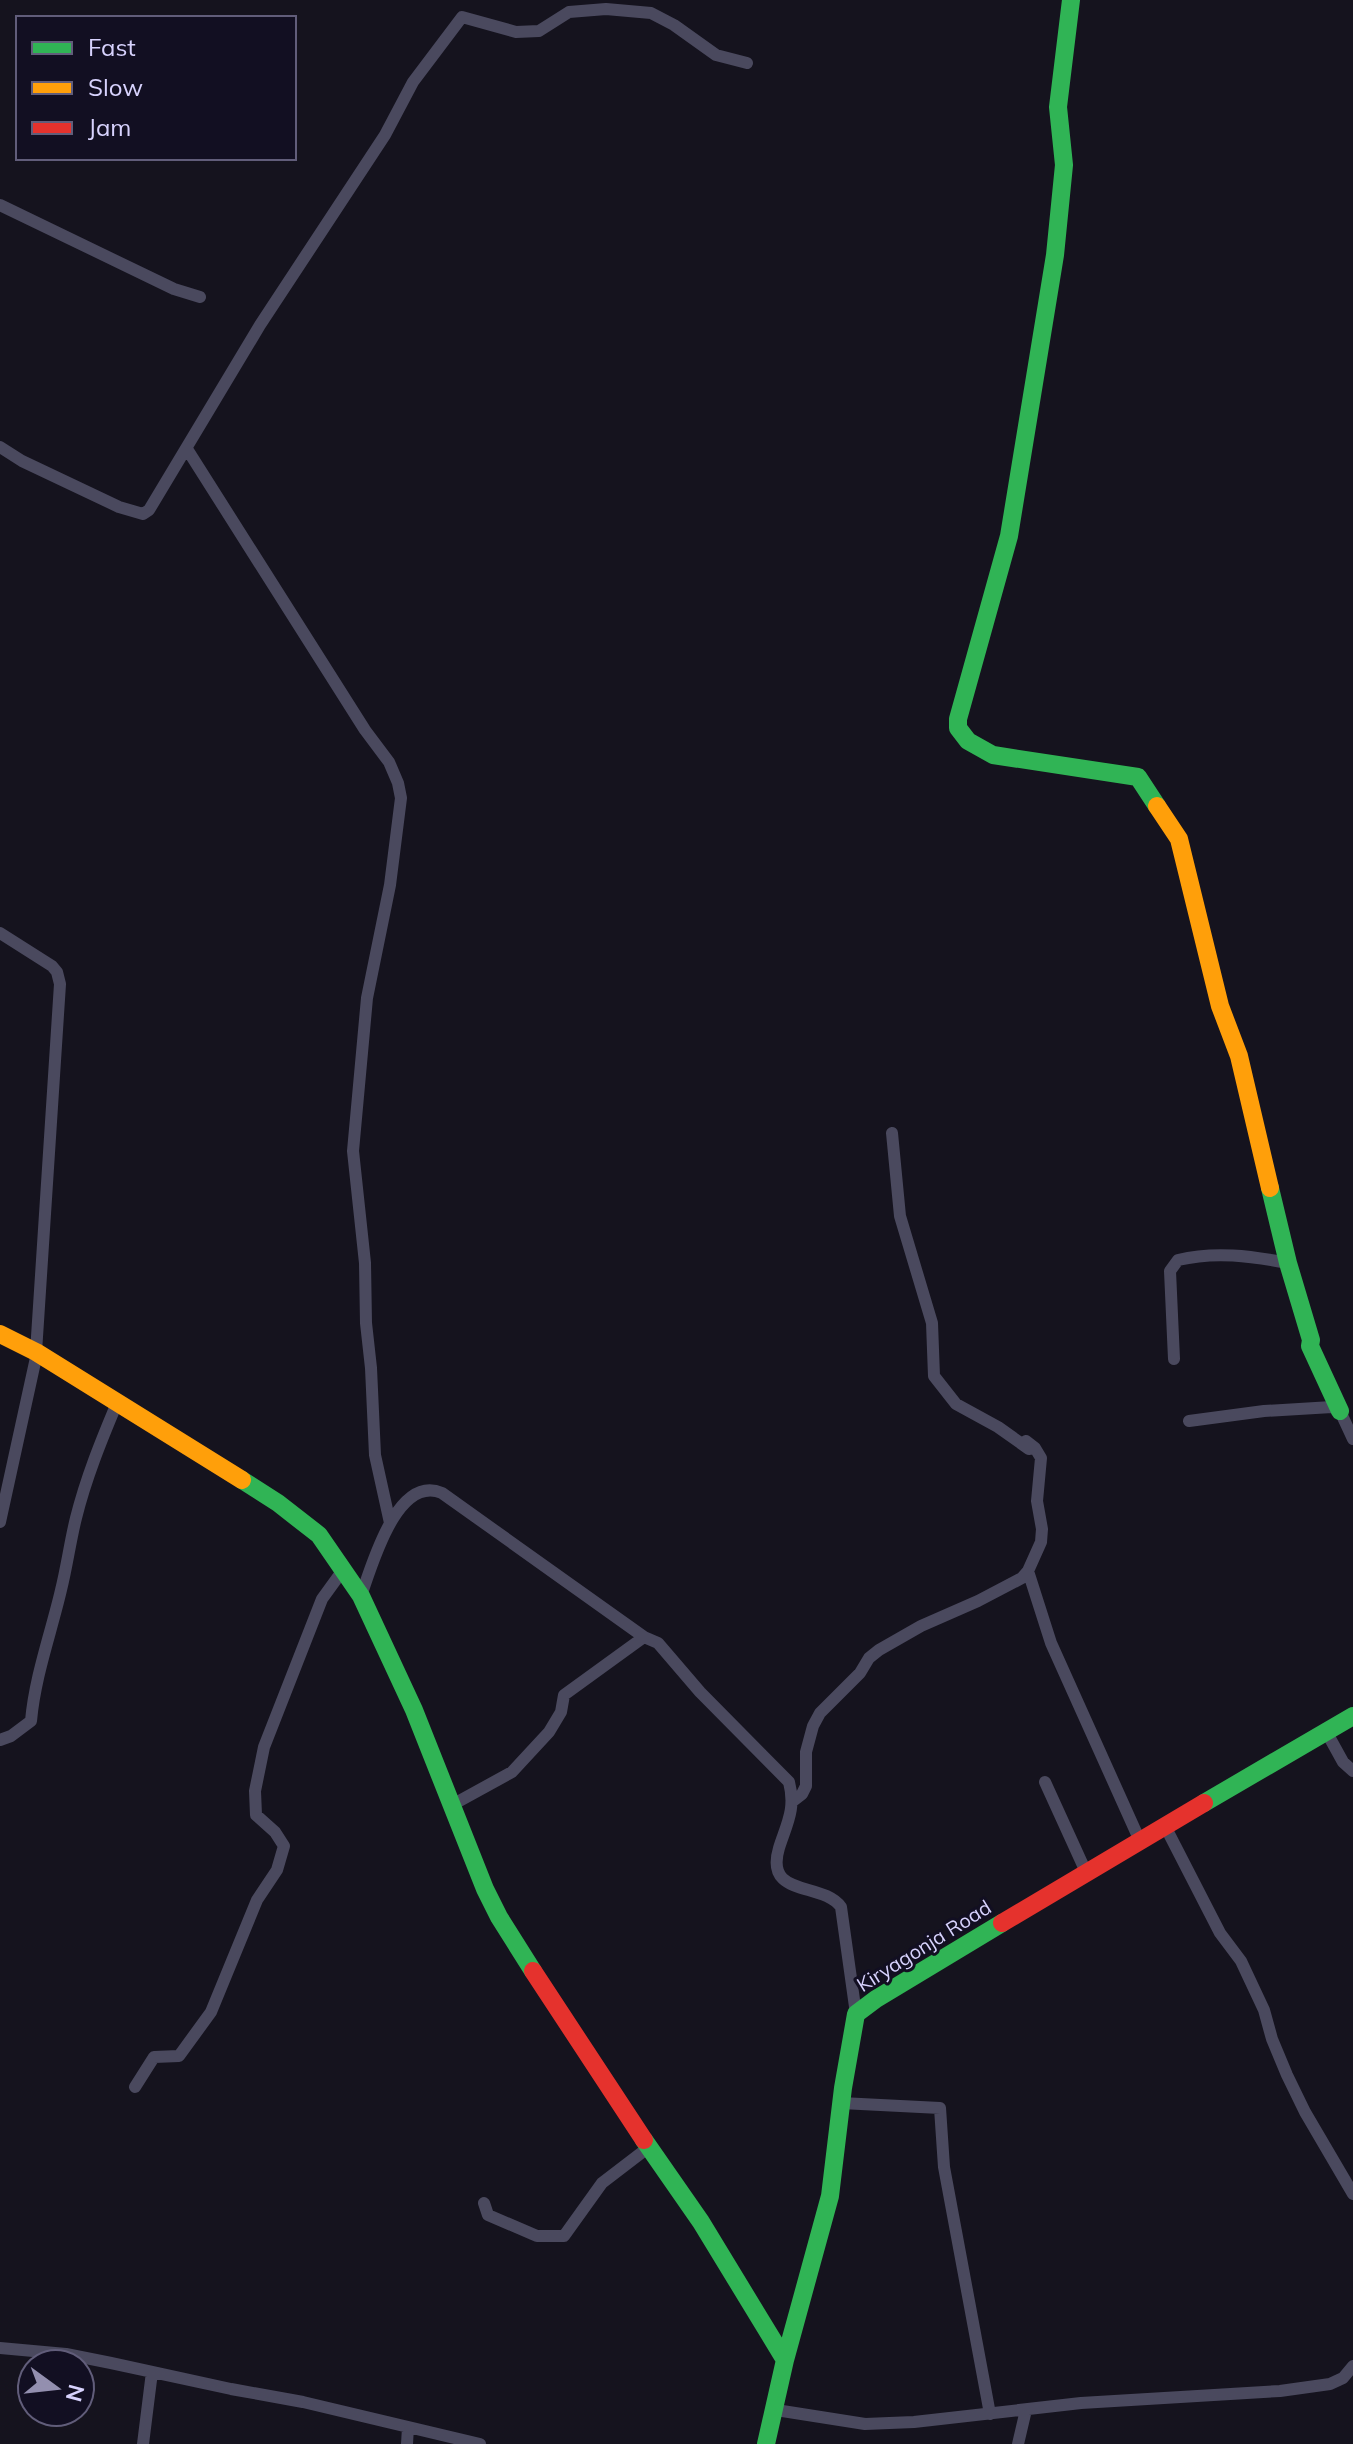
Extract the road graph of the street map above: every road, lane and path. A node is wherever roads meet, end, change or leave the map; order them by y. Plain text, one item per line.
1 (1071, 0) edge
2 (747, 63) dead end
3 (0, 205) edge
4 (200, 297) dead end
5 (0, 447) edge
6 (187, 449) junction
7 (0, 933) edge
8 (892, 1133) dead end
9 (1288, 1263) junction
10 (0, 1334) edge
11 (36, 1353) junction
12 (1174, 1359) dead end
13 (117, 1403) junction
14 (1340, 1411) junction
15 (1189, 1421) dead end
16 (1353, 1439) edge
17 (1026, 1441) dead end
18 (1041, 1458) junction
19 (0, 1522) edge
20 (390, 1523) junction
21 (343, 1570) junction
22 (1028, 1571) junction
23 (361, 1596) junction
24 (644, 1637) junction
25 (1353, 1716) edge
26 (1327, 1733) junction
27 (0, 1740) edge
28 (1353, 1771) edge
29 (1045, 1782) dead end
30 (793, 1801) junction
31 (452, 1805) junction
32 (1165, 1826) junction
33 (1140, 1841) junction
34 (1086, 1872) junction
35 (856, 2014) junction
36 (135, 2087) dead end
37 (841, 2103) junction
38 (649, 2147) junction
39 (1353, 2194) edge
40 (484, 2203) dead end
41 (0, 2348) edge
42 (785, 2360) junction
43 (1353, 2366) edge
44 (152, 2372) junction
45 (776, 2410) junction
46 (1026, 2410) junction
47 (990, 2414) junction
48 (408, 2427) junction
49 (143, 2444) edge
50 (407, 2444) edge
51 (480, 2444) edge
52 (766, 2444) edge
53 (1018, 2444) edge

1 - 9 street
2 - 6 street
3 - 4 street
5 - 6 street
6 - 20 street
7 - 11 street
8 - 18 street
9 - 12 street
9 - 14 street
10 - 11 street
11 - 13 street
11 - 19 street
13 - 21 street
13 - 27 street
14 - 15 street
14 - 16 street
17 - 18 street
18 - 22 street
20 - 23 street
20 - 24 street
21 - 23 street
21 - 36 street
22 - 30 street
22 - 33 street
23 - 31 street
24 - 30 street
24 - 31 street
25 - 26 street, Kiryagonja Road
26 - 28 street
26 - 32 street, Kiryagonja Road
29 - 34 street
30 - 35 street
31 - 38 street
32 - 33 street, Kiryagonja Road
32 - 39 street
33 - 34 street, Kiryagonja Road
34 - 35 street, Kiryagonja Road
35 - 37 street, Kiryagonja Road
37 - 42 street, Kiryagonja Road
37 - 47 street
38 - 40 street
38 - 42 street
41 - 44 street
42 - 45 street, Kiryagonja Road
43 - 46 street
44 - 48 street
44 - 49 street
45 - 47 street
45 - 52 street, Kiryagonja Road
46 - 47 street
46 - 53 street
48 - 50 street
48 - 51 street

